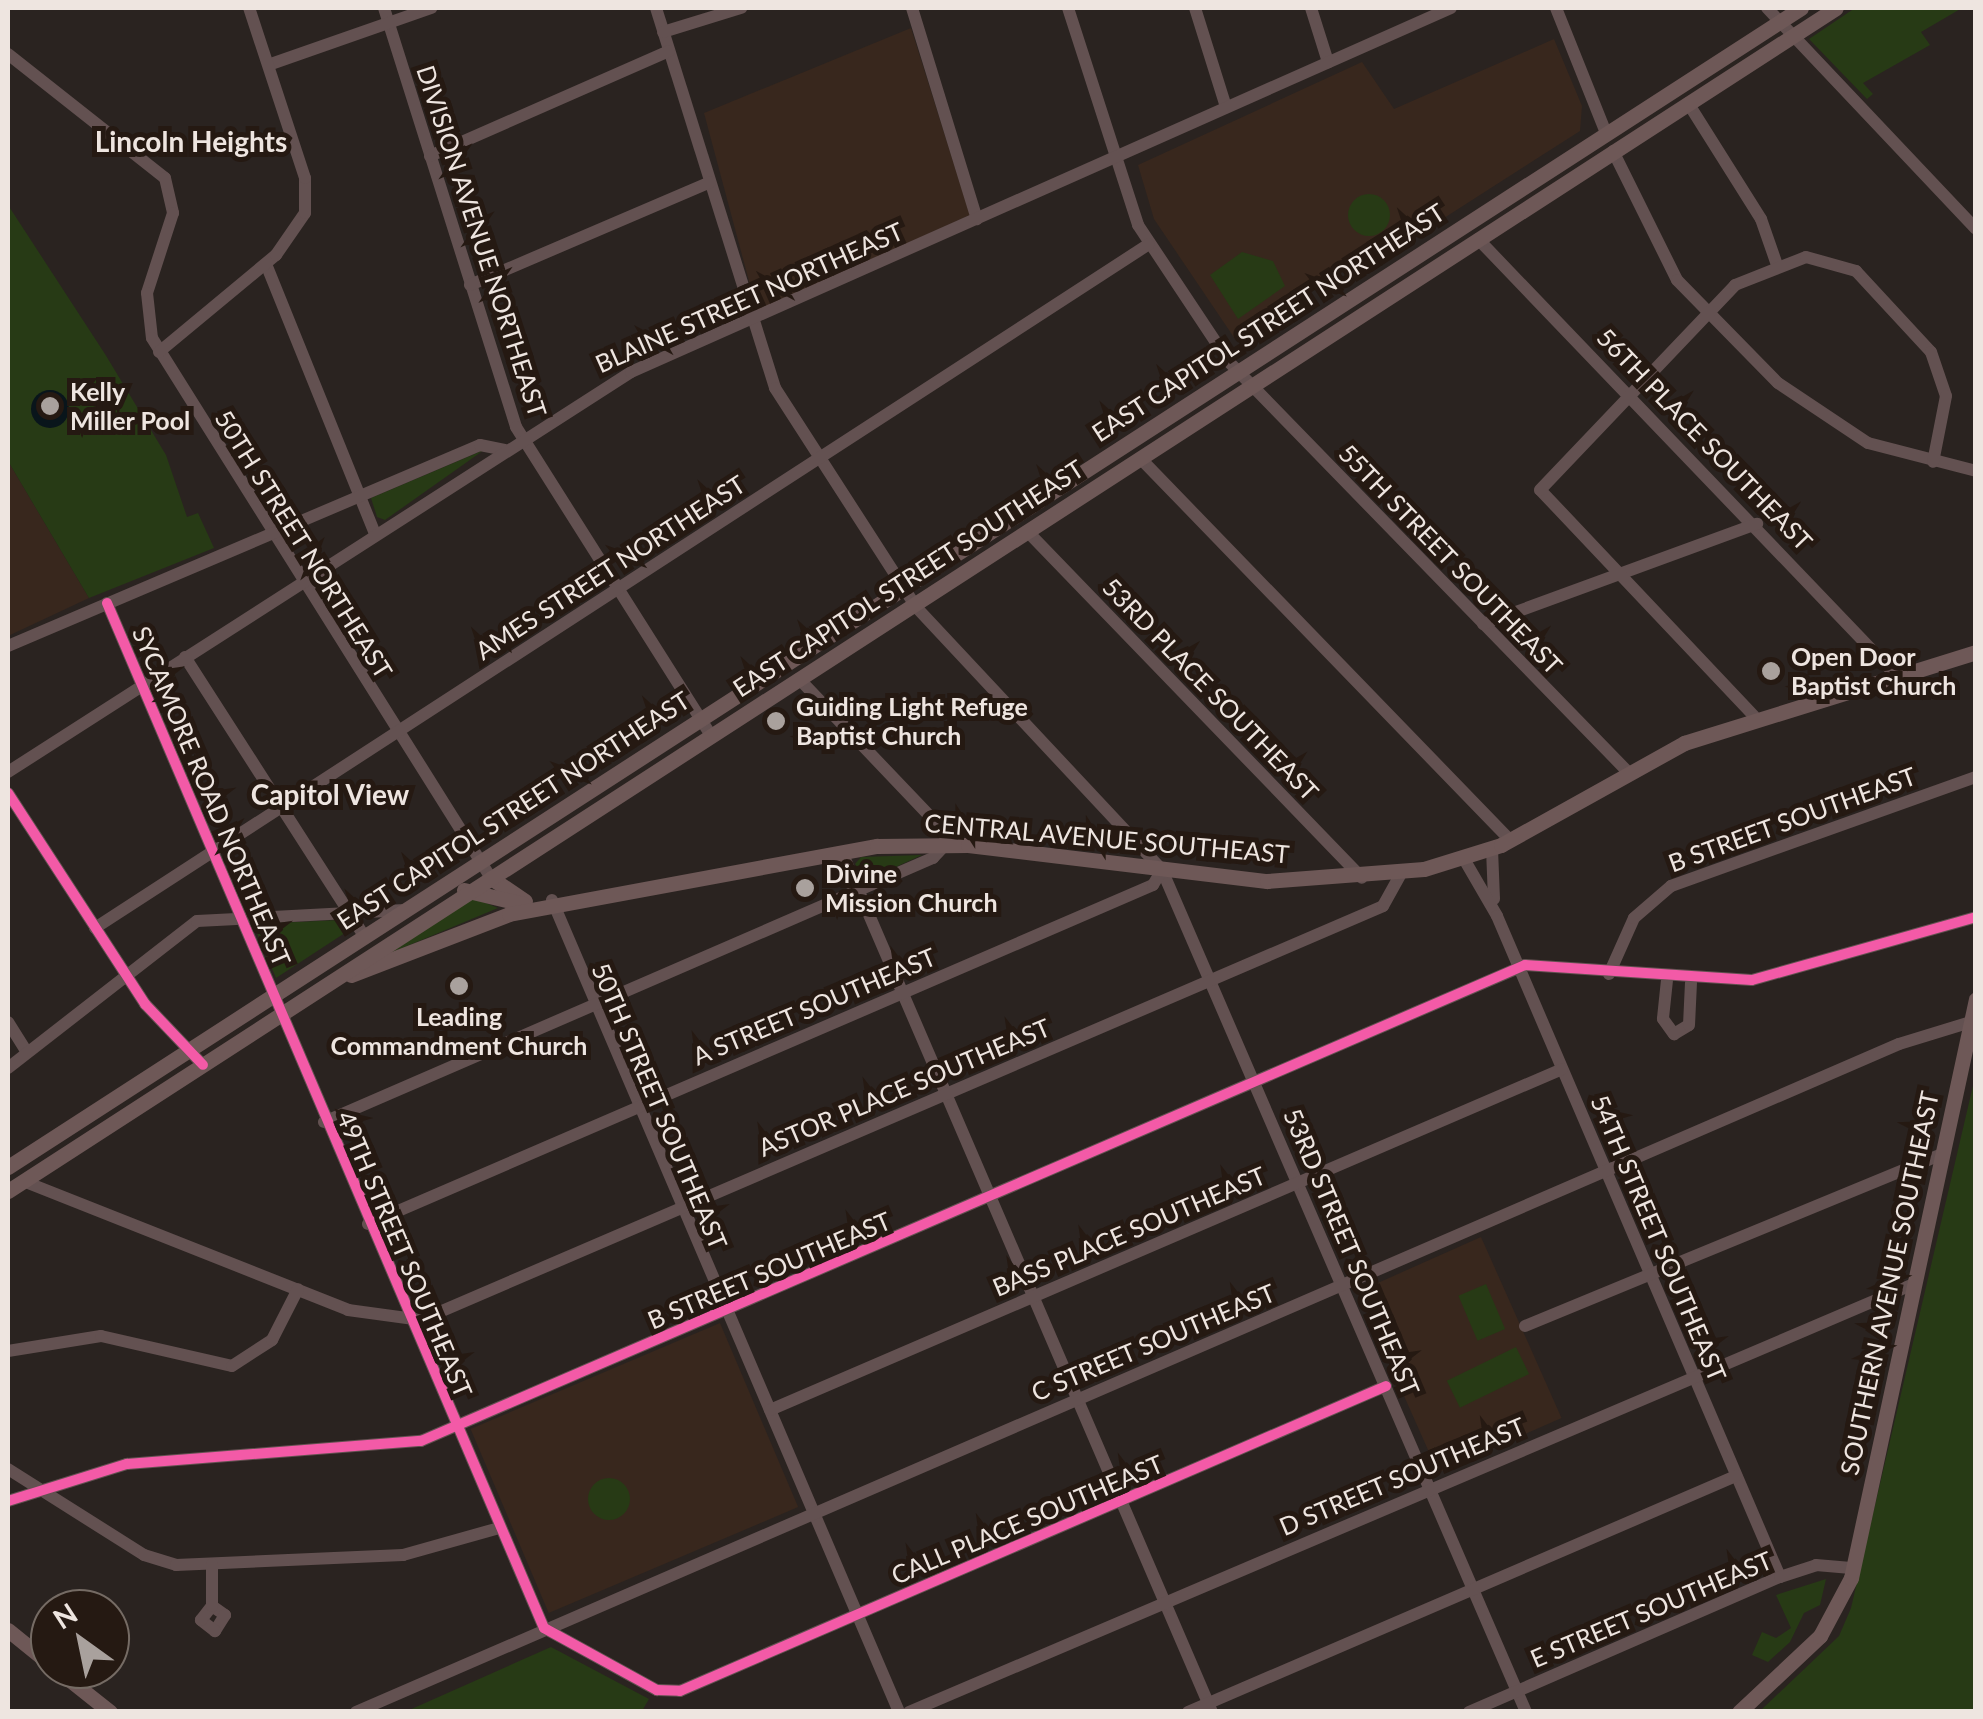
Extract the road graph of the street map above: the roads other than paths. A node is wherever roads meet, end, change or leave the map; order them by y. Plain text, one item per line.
1 (384, 8) edge
2 (431, 8) edge
3 (656, 8) edge
4 (741, 8) edge
5 (912, 8) edge
6 (1068, 8) edge
7 (1195, 8) edge
8 (1311, 8) edge
9 (1451, 8) edge
10 (1556, 8) edge
11 (1768, 8) edge
12 (1801, 8) edge
13 (1836, 8) edge
14 (250, 11) edge
15 (1427, 12) edge
16 (1778, 22) junction
17 (390, 26) junction
18 (663, 32) junction
19 (1789, 38) junction
20 (669, 51) junction
21 (8, 54) edge
22 (1328, 62) junction
23 (271, 64) junction
24 (1688, 103) junction
25 (1226, 107) junction
26 (1606, 133) junction
27 (1613, 152) junction
28 (430, 156) junction
29 (1116, 156) junction
30 (710, 182) junction
31 (977, 219) junction
32 (1976, 229) edge
33 (1478, 239) junction
34 (1149, 244) junction
35 (1776, 262) junction
36 (266, 264) junction
37 (470, 284) junction
38 (1705, 312) junction
39 (752, 320) junction
40 (160, 352) junction
41 (1245, 378) junction
42 (1630, 394) junction
43 (521, 439) junction
44 (505, 450) junction
45 (819, 458) junction
46 (1140, 458) junction
47 (1933, 462) junction
48 (1976, 471) edge
49 (360, 496) junction
50 (1756, 524) junction
51 (1027, 531) junction
52 (375, 534) junction
53 (270, 535) junction
54 (1618, 572) junction
55 (300, 583) junction
56 (903, 588) junction
57 (617, 589) junction
58 (107, 603) junction
59 (914, 604) junction
60 (1483, 624) junction
61 (8, 646) edge
62 (1976, 652) edge
63 (185, 657) junction
64 (1895, 674) junction
65 (798, 679) junction
66 (141, 685) junction
67 (1754, 716) junction
68 (700, 719) junction
69 (396, 732) junction
70 (711, 736) junction
71 (1627, 771) junction
72 (8, 772) edge
73 (1976, 777) edge
74 (8, 793) edge
75 (281, 807) junction
76 (1510, 840) junction
77 (947, 844) junction
78 (1492, 849) junction
79 (210, 852) junction
80 (842, 852) junction
81 (1464, 859) junction
82 (480, 861) junction
83 (1162, 870) junction
84 (1401, 873) junction
85 (491, 878) junction
86 (1363, 879) junction
87 (434, 891) junction
88 (859, 891) junction
89 (469, 892) junction
90 (534, 903) junction
91 (553, 904) junction
92 (406, 910) junction
93 (347, 911) junction
94 (237, 915) junction
95 (1497, 916) junction
96 (1976, 917) edge
97 (94, 928) junction
98 (364, 936) junction
99 (1519, 968) junction
100 (1609, 974) junction
101 (125, 975) junction
102 (1211, 980) junction
103 (1667, 980) junction
104 (329, 983) junction
105 (1691, 983) junction
106 (903, 992) junction
107 (1976, 999) edge
108 (595, 1005) junction
109 (274, 1006) junction
110 (8, 1022) edge
111 (1971, 1022) junction
112 (191, 1048) junction
113 (27, 1052) junction
114 (202, 1064) junction
115 (8, 1068) edge
116 (1562, 1069) junction
117 (1254, 1082) junction
118 (946, 1093) junction
119 (639, 1106) junction
120 (324, 1122) junction
121 (1942, 1154) junction
122 (56, 1160) junction
123 (8, 1167) edge
124 (1606, 1172) junction
125 (22, 1181) junction
126 (1298, 1183) junction
127 (8, 1191) edge
128 (63, 1194) junction
129 (990, 1196) junction
130 (682, 1207) junction
131 (368, 1224) junction
132 (1649, 1272) junction
133 (1914, 1284) junction
134 (1342, 1285) junction
135 (298, 1289) junction
136 (1034, 1297) junction
137 (726, 1310) junction
138 (407, 1315) junction
139 (1525, 1326) dead end
140 (8, 1351) edge
141 (1693, 1376) junction
142 (1386, 1386) junction
143 (1077, 1399) junction
144 (770, 1410) junction
145 (455, 1427) junction
146 (8, 1469) edge
147 (1736, 1476) junction
148 (43, 1487) junction
149 (1429, 1488) junction
150 (1121, 1500) junction
151 (8, 1501) edge
152 (814, 1512) junction
153 (499, 1528) junction
154 (212, 1564) junction
155 (1853, 1573) junction
156 (1780, 1577) junction
157 (1474, 1590) junction
158 (1165, 1601) junction
159 (212, 1606) dead end
160 (857, 1614) junction
161 (544, 1628) junction
162 (8, 1630) edge
163 (30, 1648) edge
164 (81, 1689) edge
165 (1517, 1691) junction
166 (1210, 1707) edge
167 (110, 1712) edge
168 (356, 1712) edge
169 (899, 1712) edge
170 (909, 1712) edge
171 (1188, 1712) edge
172 (1469, 1712) edge
173 (1526, 1712) edge
174 (1739, 1712) edge

1 - 17 street, DIVISION AVENUE NORTHEAST
2 - 17 street
3 - 18 street, 53RD STREET SOUTHEAST
4 - 18 street
5 - 31 street
6 - 29 street, 55TH STREET SOUTHEAST
7 - 25 street
8 - 22 street
9 - 15 street, BLAINE STREET NORTHEAST
10 - 26 street
11 - 16 street
12 - 16 main road, EAST CAPITOL STREET NORTHEAST
13 - 19 main road, EAST CAPITOL STREET SOUTHEAST
14 - 23 street
15 - 22 street, BLAINE STREET NORTHEAST
16 - 19 street
16 - 26 main road, EAST CAPITOL STREET NORTHEAST
17 - 23 street
17 - 28 street, DIVISION AVENUE NORTHEAST
18 - 20 street, 53RD STREET SOUTHEAST
19 - 24 main road, EAST CAPITOL STREET SOUTHEAST
19 - 32 street
20 - 28 street
20 - 30 street, 53RD STREET SOUTHEAST
21 - 40 street, 50TH STREET NORTHEAST
22 - 25 street, BLAINE STREET NORTHEAST
23 - 36 street
24 - 27 main road, EAST CAPITOL STREET SOUTHEAST
24 - 35 street
25 - 29 street, BLAINE STREET NORTHEAST
26 - 41 main road, EAST CAPITOL STREET NORTHEAST
27 - 33 main road, EAST CAPITOL STREET SOUTHEAST
27 - 38 street
28 - 37 street, DIVISION AVENUE NORTHEAST
29 - 31 street, BLAINE STREET NORTHEAST
29 - 34 street, 55TH STREET SOUTHEAST
30 - 37 street
30 - 39 street, 53RD STREET SOUTHEAST
31 - 39 street, BLAINE STREET NORTHEAST
33 - 41 main road, EAST CAPITOL STREET SOUTHEAST
33 - 42 street, 56TH PLACE SOUTHEAST
34 - 41 street, 55TH STREET SOUTHEAST
34 - 45 street, AMES STREET NORTHEAST
35 - 38 street
35 - 47 street
36 - 40 street
36 - 49 street
37 - 43 street, DIVISION AVENUE NORTHEAST
38 - 42 street
38 - 47 street
39 - 43 street, BLAINE STREET NORTHEAST
39 - 45 street, 53RD STREET SOUTHEAST
40 - 53 street, 50TH STREET NORTHEAST
41 - 46 main road, EAST CAPITOL STREET SOUTHEAST
41 - 56 main road, EAST CAPITOL STREET NORTHEAST
41 - 60 street, 55TH STREET SOUTHEAST
42 - 50 street, 56TH PLACE SOUTHEAST
42 - 54 street
43 - 44 street, BLAINE STREET NORTHEAST
43 - 57 street, DIVISION AVENUE NORTHEAST
44 - 49 street
44 - 52 street, BLAINE STREET NORTHEAST
45 - 56 street, 53RD STREET SOUTHEAST
45 - 57 street, AMES STREET NORTHEAST
46 - 51 main road, EAST CAPITOL STREET SOUTHEAST
46 - 76 street
47 - 48 street
49 - 52 street
49 - 53 street
50 - 54 street
50 - 64 street, 56TH PLACE SOUTHEAST
51 - 59 main road, EAST CAPITOL STREET SOUTHEAST
51 - 86 street, 53RD PLACE SOUTHEAST
52 - 55 street, BLAINE STREET NORTHEAST
53 - 55 street, 50TH STREET NORTHEAST
53 - 58 street
54 - 60 street
54 - 67 street
55 - 63 street, BLAINE STREET NORTHEAST
55 - 69 street, 50TH STREET NORTHEAST
56 - 59 street, 53RD STREET SOUTHEAST
56 - 68 main road, EAST CAPITOL STREET NORTHEAST
57 - 68 street, DIVISION AVENUE NORTHEAST
57 - 69 street, AMES STREET NORTHEAST
58 - 61 street
58 - 66 street, SYCAMORE ROAD NORTHEAST
59 - 65 main road, EAST CAPITOL STREET SOUTHEAST
59 - 83 street, 53RD STREET SOUTHEAST
60 - 71 street, 55TH STREET SOUTHEAST
62 - 64 main road, CENTRAL AVENUE SOUTHEAST
63 - 66 street, BLAINE STREET NORTHEAST
63 - 75 street
64 - 67 main road, CENTRAL AVENUE SOUTHEAST
65 - 70 main road, EAST CAPITOL STREET SOUTHEAST
65 - 77 street
66 - 72 street, BLAINE STREET NORTHEAST
66 - 79 street, SYCAMORE ROAD NORTHEAST
67 - 71 main road, CENTRAL AVENUE SOUTHEAST
68 - 70 street, DIVISION AVENUE NORTHEAST
68 - 82 main road, EAST CAPITOL STREET NORTHEAST
69 - 75 street, AMES STREET NORTHEAST
69 - 82 street, 50TH STREET NORTHEAST
70 - 85 main road, EAST CAPITOL STREET SOUTHEAST
71 - 76 main road, CENTRAL AVENUE SOUTHEAST
73 - 100 street, B STREET SOUTHEAST
74 - 97 street
75 - 79 street, AMES STREET NORTHEAST
75 - 93 street
76 - 78 main road, CENTRAL AVENUE SOUTHEAST
77 - 80 main road, CENTRAL AVENUE SOUTHEAST
77 - 83 main road, CENTRAL AVENUE SOUTHEAST
77 - 88 street
78 - 81 main road, CENTRAL AVENUE SOUTHEAST
78 - 95 street, 54TH STREET SOUTHEAST
79 - 94 street, SYCAMORE ROAD NORTHEAST
79 - 97 street, AMES STREET NORTHEAST
80 - 88 street
80 - 91 main road, CENTRAL AVENUE SOUTHEAST
81 - 84 main road, CENTRAL AVENUE SOUTHEAST
81 - 95 street, 54TH STREET SOUTHEAST
82 - 85 street, 50TH STREET NORTHEAST
82 - 87 main road, EAST CAPITOL STREET NORTHEAST
83 - 86 main road, CENTRAL AVENUE SOUTHEAST
83 - 102 street, 53RD STREET SOUTHEAST
83 - 106 street, A STREET SOUTHEAST
84 - 86 main road, CENTRAL AVENUE SOUTHEAST
84 - 102 street, ASTOR PLACE SOUTHEAST
85 - 89 main road, EAST CAPITOL STREET SOUTHEAST
85 - 90 main road
87 - 89 main road
87 - 92 main road, EAST CAPITOL STREET NORTHEAST
88 - 106 street
88 - 108 street
89 - 90 main road
89 - 104 main road, EAST CAPITOL STREET SOUTHEAST
90 - 91 main road
91 - 104 main road, CENTRAL AVENUE SOUTHEAST
91 - 108 street, 50TH STREET SOUTHEAST
92 - 93 street
92 - 98 main road, EAST CAPITOL STREET NORTHEAST
93 - 94 street
93 - 98 street
94 - 101 street
94 - 109 street, SYCAMORE ROAD NORTHEAST
95 - 99 street, 54TH STREET SOUTHEAST
96 - 105 street
97 - 101 street
98 - 109 main road, EAST CAPITOL STREET NORTHEAST
99 - 100 street
99 - 116 street, 54TH STREET SOUTHEAST
99 - 117 street, B STREET SOUTHEAST
100 - 103 street
101 - 112 street
101 - 113 street
102 - 117 street, 53RD STREET SOUTHEAST
102 - 118 street, ASTOR PLACE SOUTHEAST
103 - 105 street
103 - 105 street
104 - 109 main road, EAST CAPITOL STREET SOUTHEAST
106 - 118 street
106 - 119 street, A STREET SOUTHEAST
107 - 111 main road, SOUTHERN AVENUE SOUTHEAST
108 - 119 street, 50TH STREET SOUTHEAST
108 - 120 street
109 - 112 main road, EAST CAPITOL STREET NORTHEAST
109 - 114 main road, EAST CAPITOL STREET SOUTHEAST
109 - 120 street, 49TH STREET SOUTHEAST
110 - 113 street
111 - 121 main road, SOUTHERN AVENUE SOUTHEAST
111 - 124 street, C STREET SOUTHEAST
112 - 114 street
112 - 123 main road, EAST CAPITOL STREET NORTHEAST
113 - 115 street
114 - 122 main road, EAST CAPITOL STREET SOUTHEAST
116 - 124 street, 54TH STREET SOUTHEAST
116 - 126 street, BASS PLACE SOUTHEAST
117 - 126 street, 53RD STREET SOUTHEAST
117 - 129 street, B STREET SOUTHEAST
118 - 129 street
118 - 130 street, ASTOR PLACE SOUTHEAST
119 - 130 street, 50TH STREET SOUTHEAST
119 - 131 street, A STREET SOUTHEAST
120 - 131 street, 49TH STREET SOUTHEAST
121 - 132 street
121 - 133 main road, SOUTHERN AVENUE SOUTHEAST
122 - 125 main road, EAST CAPITOL STREET SOUTHEAST
122 - 128 street
124 - 132 street, 54TH STREET SOUTHEAST
124 - 134 street, C STREET SOUTHEAST
125 - 127 main road, EAST CAPITOL STREET SOUTHEAST
125 - 128 street, ASTOR PLACE SOUTHEAST
126 - 134 street, 53RD STREET SOUTHEAST
126 - 136 street, BASS PLACE SOUTHEAST
128 - 135 street, ASTOR PLACE SOUTHEAST
129 - 136 street
129 - 137 street, B STREET SOUTHEAST
130 - 137 street, 50TH STREET SOUTHEAST
130 - 138 street, ASTOR PLACE SOUTHEAST
131 - 138 street, 49TH STREET SOUTHEAST
132 - 139 street
132 - 141 street, 54TH STREET SOUTHEAST
133 - 141 street, D STREET SOUTHEAST
133 - 155 main road, SOUTHERN AVENUE SOUTHEAST
134 - 142 street, 53RD STREET SOUTHEAST
134 - 143 street, C STREET SOUTHEAST
135 - 138 street, ASTOR PLACE SOUTHEAST
135 - 140 street
136 - 143 street
136 - 144 street, BASS PLACE SOUTHEAST
137 - 144 street, 50TH STREET SOUTHEAST
137 - 145 street, B STREET SOUTHEAST
138 - 145 street, 49TH STREET SOUTHEAST
141 - 147 street, 54TH STREET SOUTHEAST
141 - 149 street, D STREET SOUTHEAST
142 - 149 street, 53RD STREET SOUTHEAST
142 - 150 street, CALL PLACE SOUTHEAST
143 - 150 street
143 - 152 street, C STREET SOUTHEAST
144 - 152 street, 50TH STREET SOUTHEAST
145 - 148 street, B STREET SOUTHEAST
145 - 153 street, 49TH STREET SOUTHEAST
146 - 148 street
147 - 156 street, 54TH STREET SOUTHEAST
147 - 157 street
148 - 151 street, B STREET SOUTHEAST
148 - 154 street
149 - 157 street, 53RD STREET SOUTHEAST
149 - 158 street, D STREET SOUTHEAST
150 - 158 street
150 - 160 street, CALL PLACE SOUTHEAST
152 - 160 street, 50TH STREET SOUTHEAST
152 - 161 street, C STREET SOUTHEAST
153 - 154 street
153 - 161 street, 49TH STREET SOUTHEAST
154 - 159 street
155 - 156 street, E STREET SOUTHEAST
155 - 174 main road, SOUTHERN AVENUE SOUTHEAST
156 - 165 street, E STREET SOUTHEAST
157 - 165 street, 53RD STREET SOUTHEAST
157 - 166 street
158 - 166 street
158 - 170 street, D STREET SOUTHEAST
160 - 161 street, CALL PLACE SOUTHEAST
160 - 169 street, 50TH STREET SOUTHEAST
161 - 168 street, C STREET SOUTHEAST
162 - 163 main road
164 - 167 main road
165 - 172 street, E STREET SOUTHEAST
165 - 173 street, 53RD STREET SOUTHEAST
166 - 171 street

